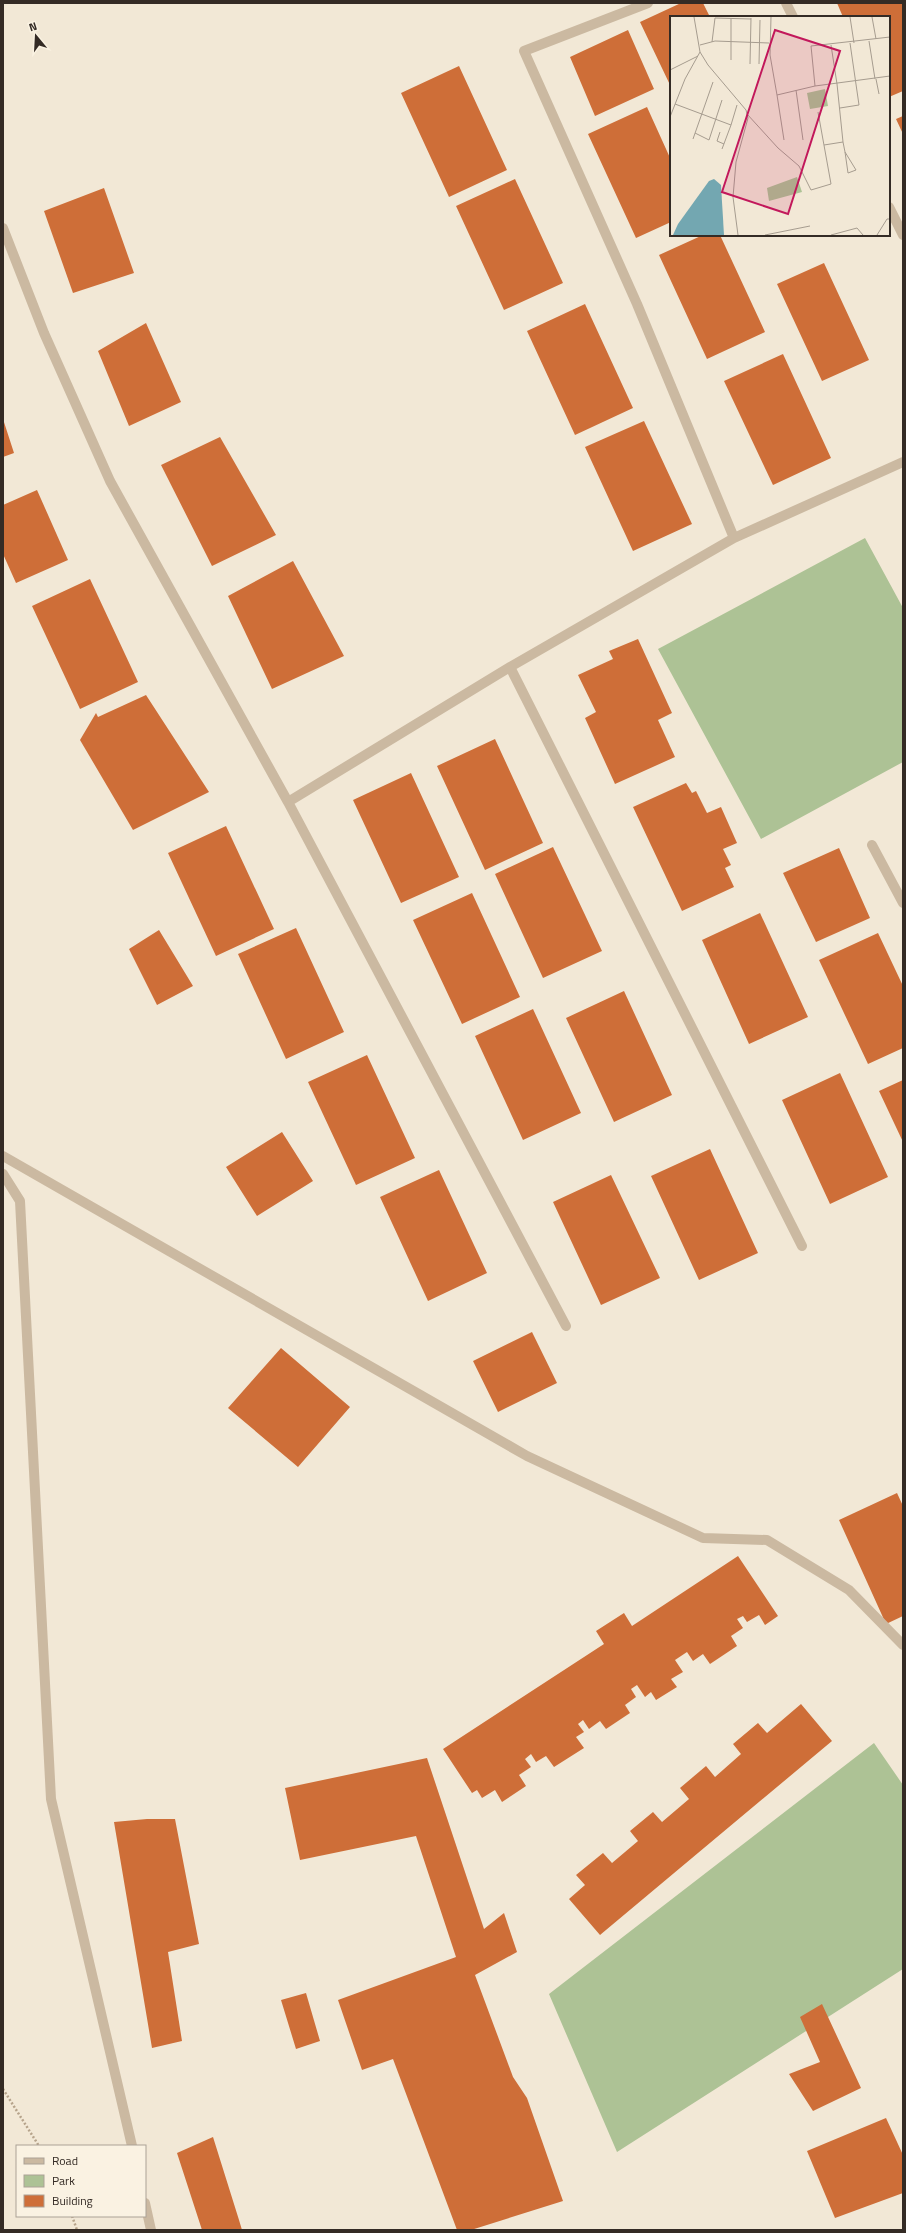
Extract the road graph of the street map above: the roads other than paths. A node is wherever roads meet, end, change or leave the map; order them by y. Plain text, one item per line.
1 (648, 3) edge
2 (786, 3) edge
3 (792, 16) edge
4 (890, 209) edge
5 (3, 228) edge
6 (903, 235) edge
7 (903, 462) edge
8 (734, 538) junction
9 (510, 667) junction
10 (288, 802) junction
11 (872, 845) dead end
12 (903, 903) edge
13 (3, 1156) edge
14 (3, 1174) edge
15 (802, 1246) dead end
16 (566, 1326) dead end
17 (903, 1645) edge
18 (132, 2145) edge
19 (146, 2208) edge
20 (151, 2230) edge

1 - 8 street
2 - 3 street
4 - 6 street
5 - 10 street
7 - 8 street
8 - 9 street
9 - 10 street
9 - 15 street
10 - 16 street
11 - 12 street
13 - 17 street
14 - 18 street
19 - 20 street

